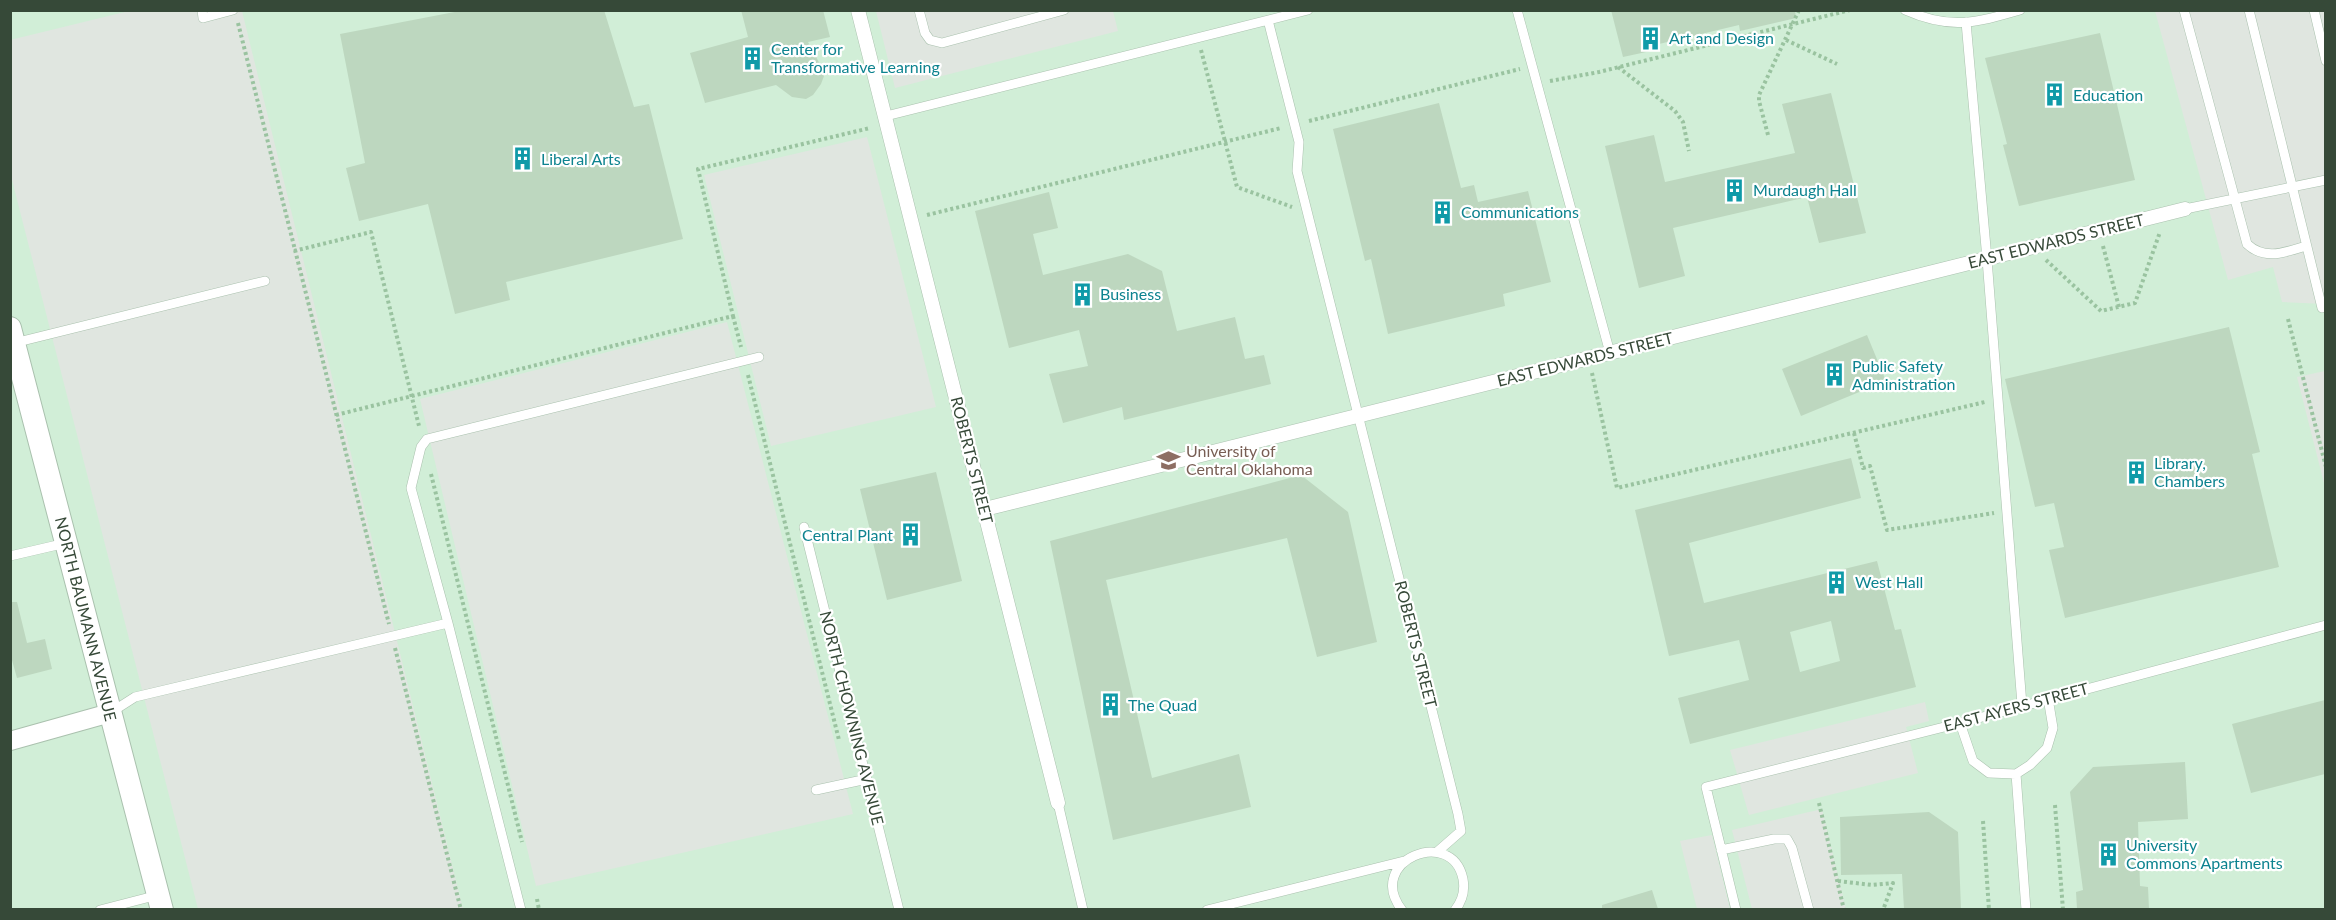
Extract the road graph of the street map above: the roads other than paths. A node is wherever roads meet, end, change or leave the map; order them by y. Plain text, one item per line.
1 (202, 10) edge
2 (233, 10) edge
3 (858, 10) edge
4 (919, 10) edge
5 (1064, 10) edge
6 (1308, 10) edge
7 (1517, 10) edge
8 (1905, 10) edge
9 (2020, 10) edge
10 (2184, 10) edge
11 (2249, 10) edge
12 (2314, 10) edge
13 (1268, 20) junction
14 (1966, 22) junction
15 (2325, 61) edge
16 (887, 120) junction
17 (2325, 180) edge
18 (2293, 188) junction
19 (2235, 200) junction
20 (2185, 209) joint
21 (2306, 246) junction
22 (1987, 259) junction
23 (265, 281) dead end
24 (2322, 308) dead end
25 (12, 339) edge
26 (1610, 353) junction
27 (759, 357) dead end
28 (1359, 416) junction
29 (985, 509) junction
30 (804, 527) dead end
31 (66, 543) junction
32 (10, 556) edge
33 (448, 623) junction
34 (2325, 625) edge
35 (2048, 698) junction
36 (2022, 705) junction
37 (110, 713) junction
38 (1960, 723) junction
39 (10, 741) edge
40 (2016, 774) junction
41 (867, 779) junction
42 (816, 790) dead end
43 (1058, 803) joint
44 (1721, 850) junction
45 (1437, 852) junction
46 (1404, 861) junction
47 (160, 902) edge
48 (100, 909) edge
49 (521, 909) edge
50 (899, 909) edge
51 (1083, 909) edge
52 (1207, 909) edge
53 (1402, 909) edge
54 (1455, 909) edge
55 (1736, 909) edge
56 (1809, 909) edge
57 (2026, 909) edge

1 - 2 lane
3 - 16 street, ROBERTS STREET
4 - 5 lane
6 - 13 lane
7 - 26 lane
8 - 14 lane
9 - 14 lane
10 - 19 lane
11 - 18 lane
12 - 15 lane
13 - 16 lane
13 - 28 lane, ROBERTS STREET
14 - 22 lane
16 - 29 street, ROBERTS STREET
17 - 18 lane
18 - 19 lane
18 - 21 lane
19 - 20 lane
19 - 21 lane
20 - 22 street, EAST EDWARDS STREET
21 - 24 lane
22 - 26 street, EAST EDWARDS STREET
22 - 36 lane
23 - 25 lane
25 - 31 street, NORTH BAUMANN AVENUE
26 - 28 street, EAST EDWARDS STREET
27 - 33 lane
28 - 29 street, EAST EDWARDS STREET
28 - 45 lane, ROBERTS STREET
29 - 43 street, ROBERTS STREET
30 - 41 lane, NORTH CHOWNING AVENUE
31 - 32 lane
31 - 37 street, NORTH BAUMANN AVENUE
33 - 37 lane
33 - 49 lane
34 - 35 lane, EAST AYERS STREET
35 - 36 lane, EAST AYERS STREET
35 - 40 lane
36 - 38 lane, EAST AYERS STREET
37 - 39 street
37 - 47 street, NORTH BAUMANN AVENUE
38 - 40 lane
38 - 44 lane, EAST AYERS STREET
40 - 57 lane
41 - 42 lane
41 - 50 lane, NORTH CHOWNING AVENUE
43 - 51 lane, ROBERTS STREET
44 - 55 lane
44 - 56 lane
45 - 46 lane
45 - 54 lane
46 - 52 lane
46 - 53 lane
47 - 48 lane

